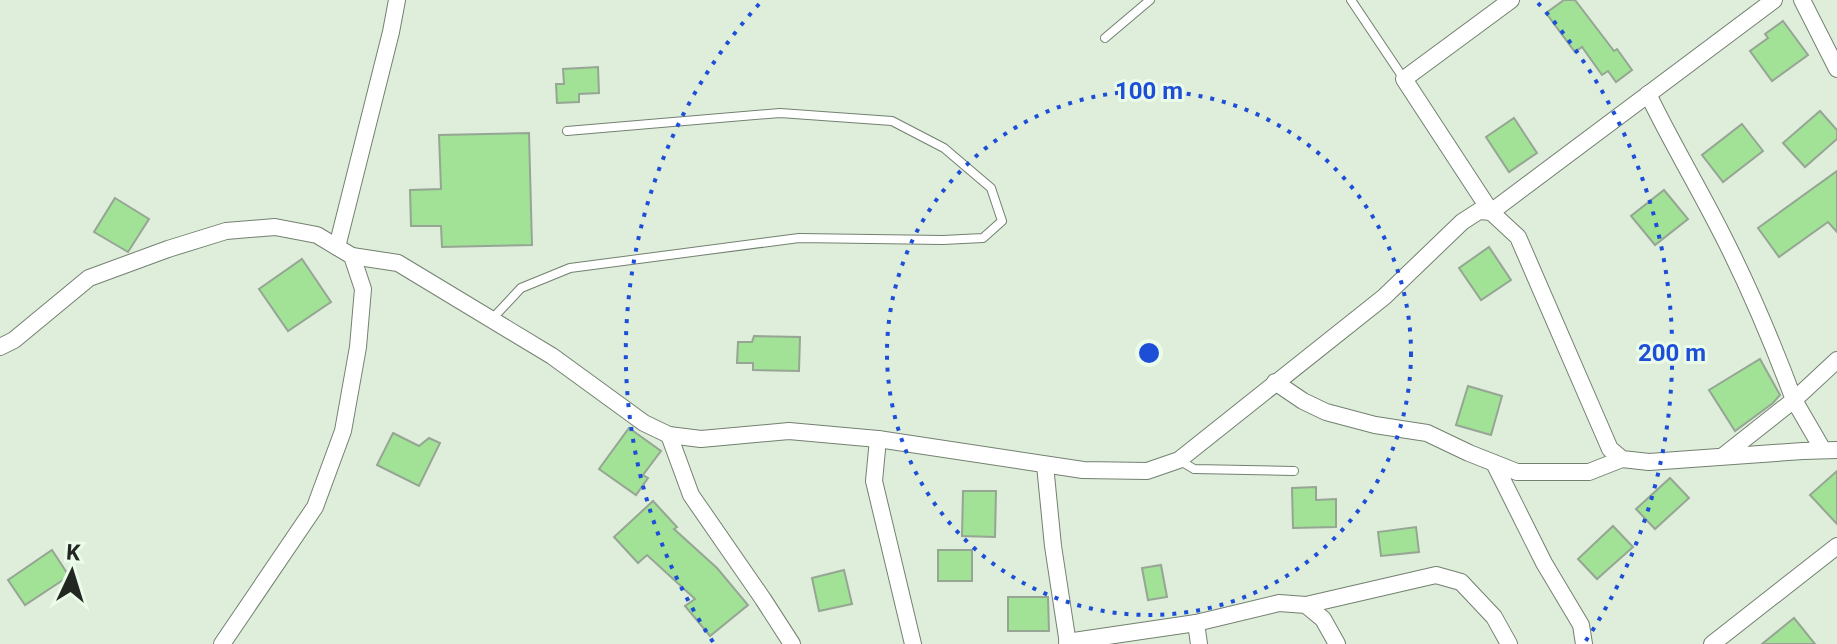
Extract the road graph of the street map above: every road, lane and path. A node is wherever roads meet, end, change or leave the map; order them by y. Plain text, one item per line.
1 (397, 0) edge
2 (1150, 0) edge
3 (1351, 0) edge
4 (1511, 0) edge
5 (1774, 0) edge
6 (1802, 0) edge
7 (1105, 38) dead end
8 (1837, 69) edge
9 (1404, 79) junction
10 (1648, 94) junction
11 (567, 131) dead end
12 (1491, 212) junction
13 (337, 247) junction
14 (352, 256) junction
15 (492, 320) junction
16 (0, 347) edge
17 (1837, 360) edge
18 (1275, 382) junction
19 (1794, 400) junction
20 (669, 435) junction
21 (878, 439) junction
22 (1830, 450) edge
23 (1721, 457) junction
24 (1622, 459) junction
25 (1179, 460) junction
26 (1494, 463) junction
27 (1045, 465) junction
28 (1294, 471) dead end
29 (1837, 546) edge
30 (1306, 605) junction
31 (1196, 623) junction
32 (1068, 643) edge
33 (222, 644) edge
34 (792, 644) edge
35 (913, 644) edge
36 (1199, 644) edge
37 (1337, 644) edge
38 (1509, 644) edge
39 (1584, 644) edge
40 (1712, 644) edge

1 - 13 street
2 - 7 lane
3 - 9 lane
4 - 9 street
5 - 10 street
6 - 8 street
9 - 12 street
10 - 12 street
10 - 19 street
11 - 15 lane
12 - 18 street
12 - 24 street
13 - 14 street
13 - 16 street
14 - 15 street
14 - 33 street
15 - 20 street
17 - 19 street
18 - 25 street
18 - 26 street
19 - 22 street
19 - 23 street
20 - 21 street
20 - 34 street
21 - 27 street
21 - 35 street
22 - 23 street
23 - 24 street
24 - 26 street
25 - 27 street
25 - 28 lane
26 - 39 street
27 - 32 street
29 - 40 street
30 - 31 street
30 - 37 street
30 - 38 street
31 - 32 street
31 - 36 street

